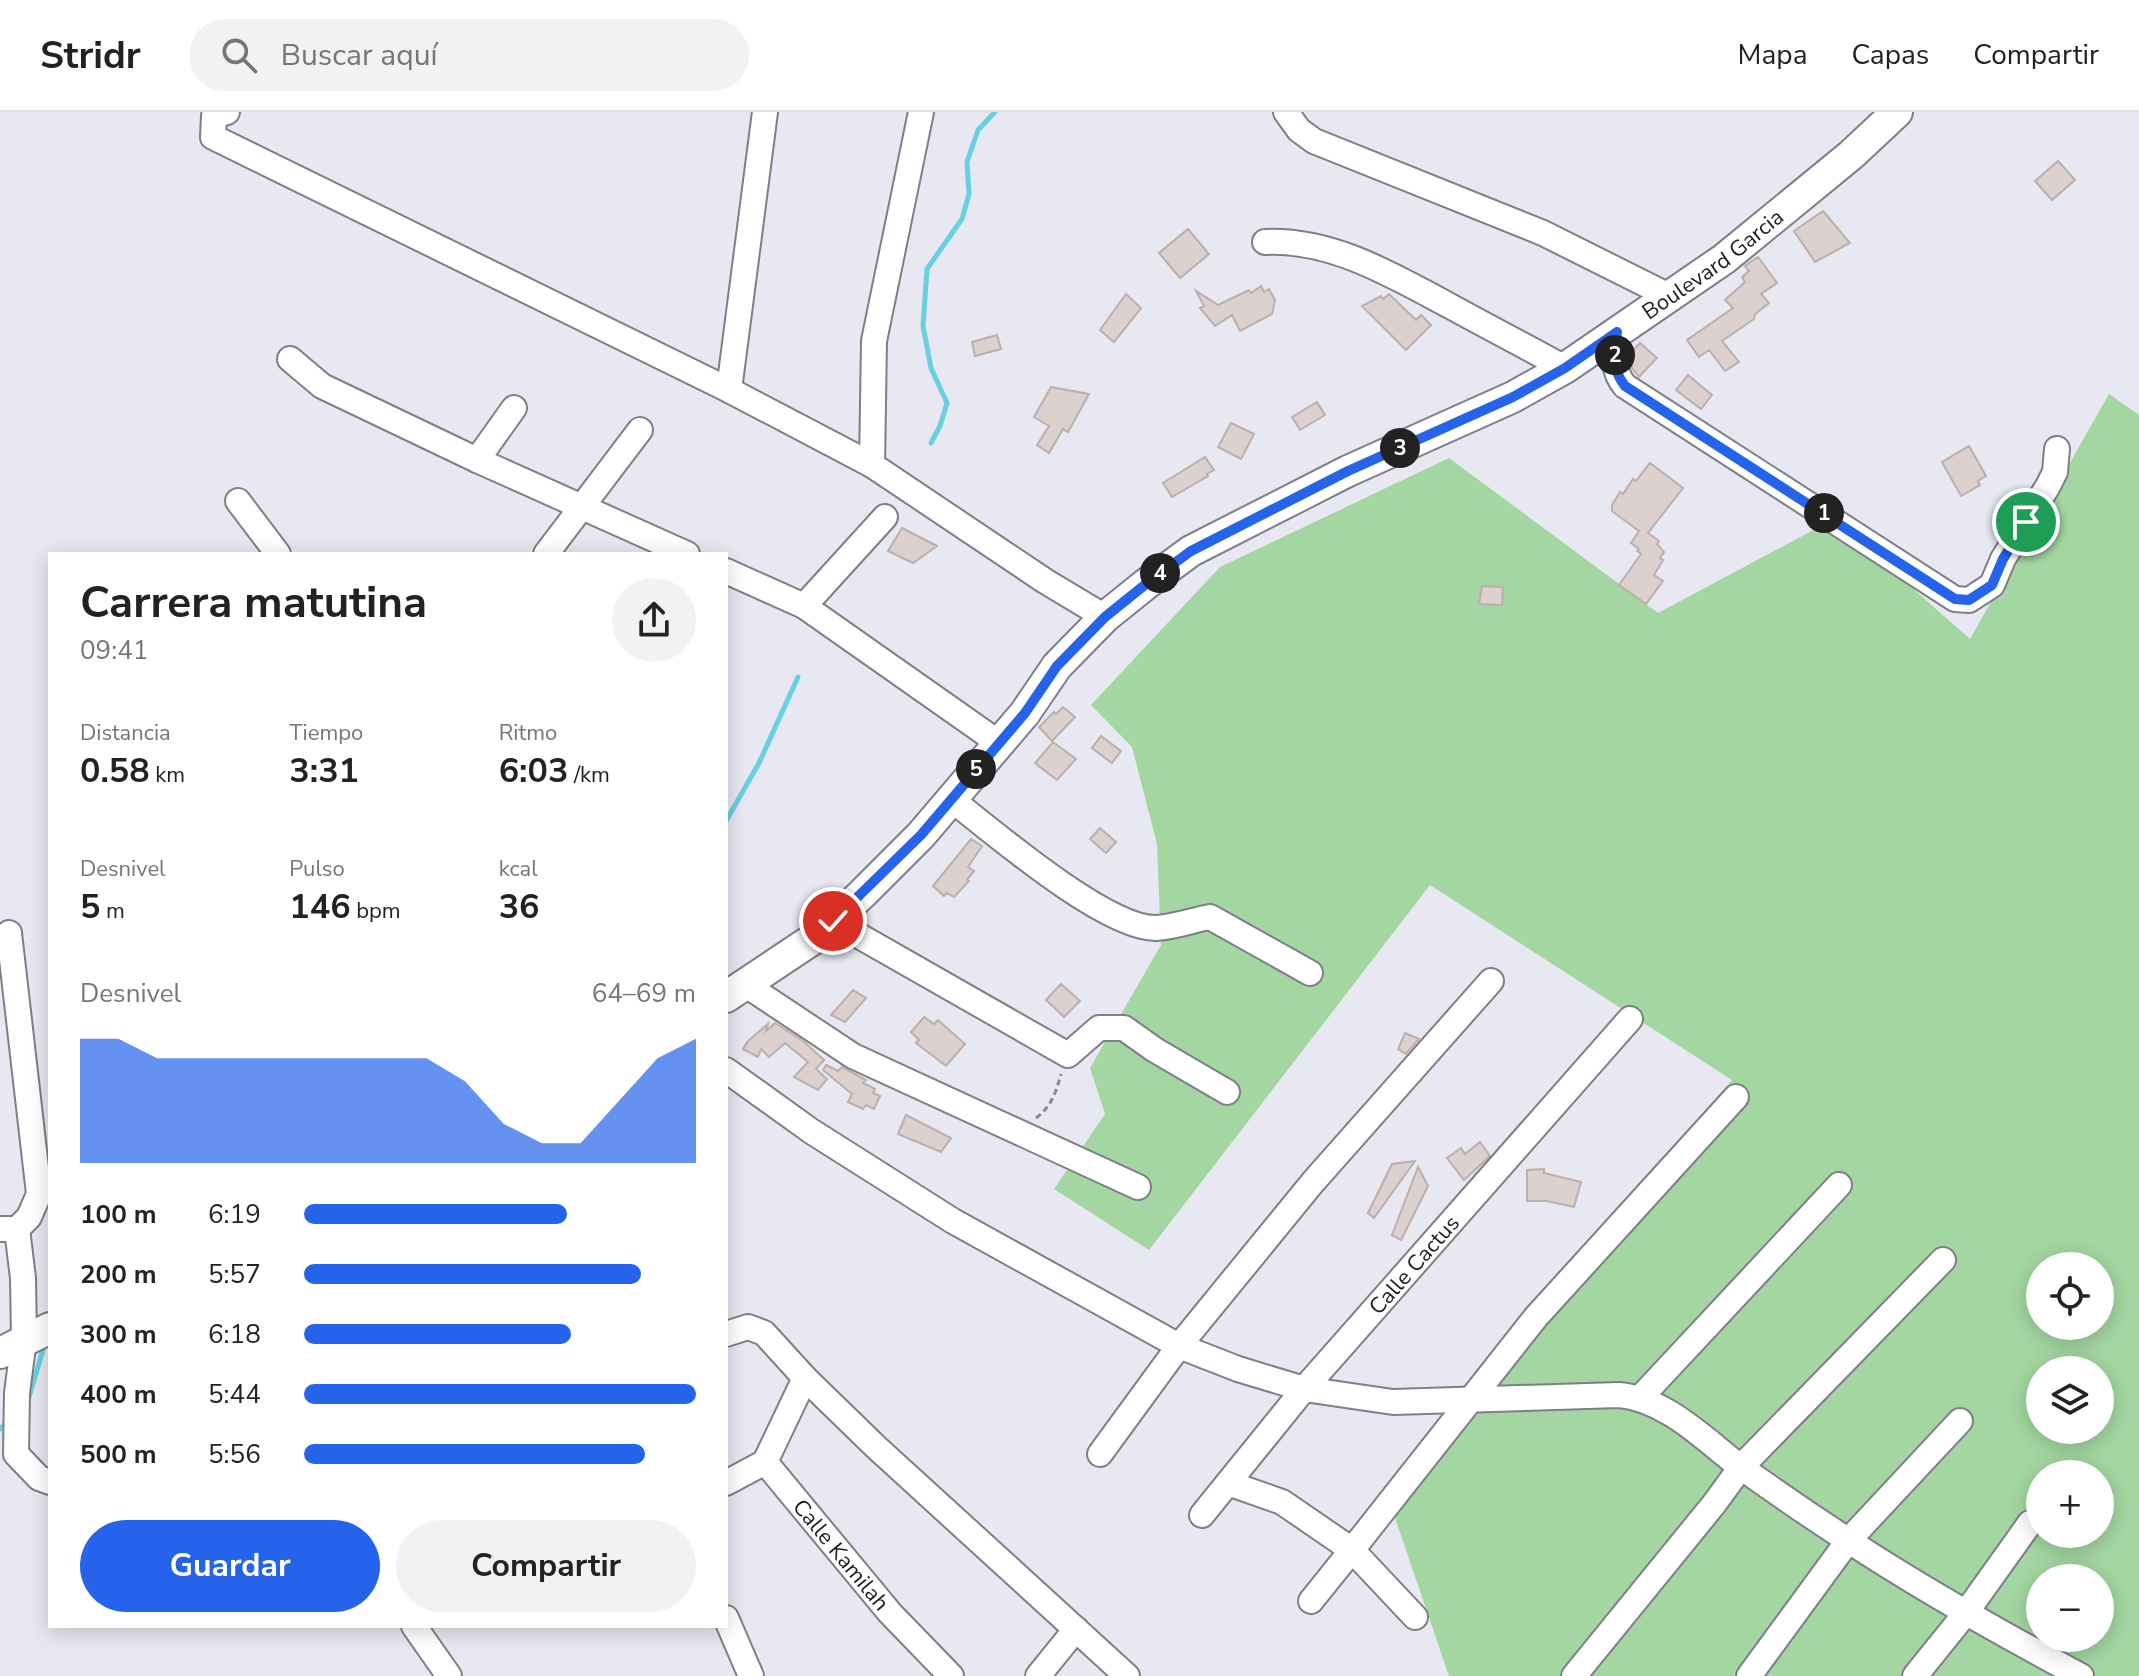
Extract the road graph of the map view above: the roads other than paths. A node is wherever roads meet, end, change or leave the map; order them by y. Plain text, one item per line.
1 (227, 112) edge
2 (765, 112) edge
3 (921, 112) edge
4 (1286, 112) edge
5 (1897, 112) edge
6 (1265, 242) dead end
7 (1669, 296) junction
8 (1617, 332) junction
9 (290, 359) dead end
10 (1565, 368) junction
11 (729, 390) junction
12 (514, 408) dead end
13 (640, 430) dead end
14 (2057, 449) dead end
15 (477, 460) junction
16 (872, 465) junction
17 (238, 501) dead end
18 (583, 507) junction
19 (885, 517) dead end
20 (276, 552) edge
21 (548, 552) edge
22 (683, 552) edge
23 (728, 572) edge
24 (804, 606) junction
25 (1105, 617) junction
26 (999, 743) junction
27 (951, 799) junction
28 (833, 921) junction
29 (9, 933) dead end
30 (1310, 973) dead end
31 (1491, 981) dead end
32 (732, 991) edge
33 (1630, 1019) dead end
34 (728, 1071) edge
35 (1227, 1092) dead end
36 (1736, 1097) dead end
37 (1839, 1185) dead end
38 (1138, 1187) dead end
39 (9, 1229) edge
40 (1943, 1260) dead end
41 (728, 1333) edge
42 (25, 1340) edge
43 (1179, 1346) junction
44 (805, 1378) junction
45 (1304, 1389) junction
46 (1641, 1397) junction
47 (1474, 1399) junction
48 (1960, 1421) dead end
49 (1100, 1454) dead end
50 (765, 1462) junction
51 (1741, 1467) junction
52 (48, 1481) edge
53 (728, 1482) edge
54 (1228, 1483) junction
55 (1202, 1515) dead end
56 (2026, 1529) edge
57 (1848, 1541) junction
58 (1352, 1550) junction
59 (1311, 1601) dead end
60 (1965, 1614) junction
61 (1415, 1617) dead end
62 (728, 1623) edge
63 (415, 1628) edge
64 (1076, 1629) junction
65 (1757, 1673) edge
66 (449, 1676) edge
67 (751, 1676) edge
68 (951, 1676) edge
69 (1038, 1676) edge
70 (1127, 1676) edge
71 (1574, 1676) edge
72 (1915, 1676) edge
73 (2081, 1676) edge

1 - 11 street
2 - 11 street
3 - 16 street
4 - 7 street
5 - 7 main road, Boulevard Garcia
6 - 10 street
7 - 8 main road, Boulevard Garcia
8 - 10 main road, Boulevard Garcia
8 - 14 street
9 - 15 street
10 - 25 main road, Boulevard Garcia
11 - 16 street
12 - 15 street
13 - 18 street
15 - 18 street
16 - 25 street
17 - 20 street
18 - 21 street
18 - 22 street
19 - 24 street
23 - 24 street
24 - 26 street
25 - 26 main road, Boulevard Garcia
26 - 27 main road, Boulevard Garcia
27 - 28 main road, Boulevard Garcia
27 - 30 street
28 - 32 main road, Boulevard Garcia
28 - 35 street
29 - 39 street
31 - 43 street
32 - 38 street
33 - 45 street, Calle Cactus
34 - 43 street
36 - 47 street
37 - 46 street
39 - 42 street
40 - 51 street
41 - 44 street
42 - 52 street
43 - 45 street
43 - 49 street
44 - 50 street
44 - 64 street
45 - 47 street
45 - 54 street, Calle Cactus
46 - 47 street
46 - 51 street
47 - 58 street
48 - 57 street
50 - 53 street
50 - 68 street, Calle Kamilah
51 - 57 street
51 - 71 street
54 - 55 street, Calle Cactus
54 - 58 street
56 - 60 street
57 - 60 street
57 - 65 street
58 - 59 street
58 - 61 street
60 - 72 street
60 - 73 street
62 - 67 street
63 - 66 street
64 - 69 street
64 - 70 street

